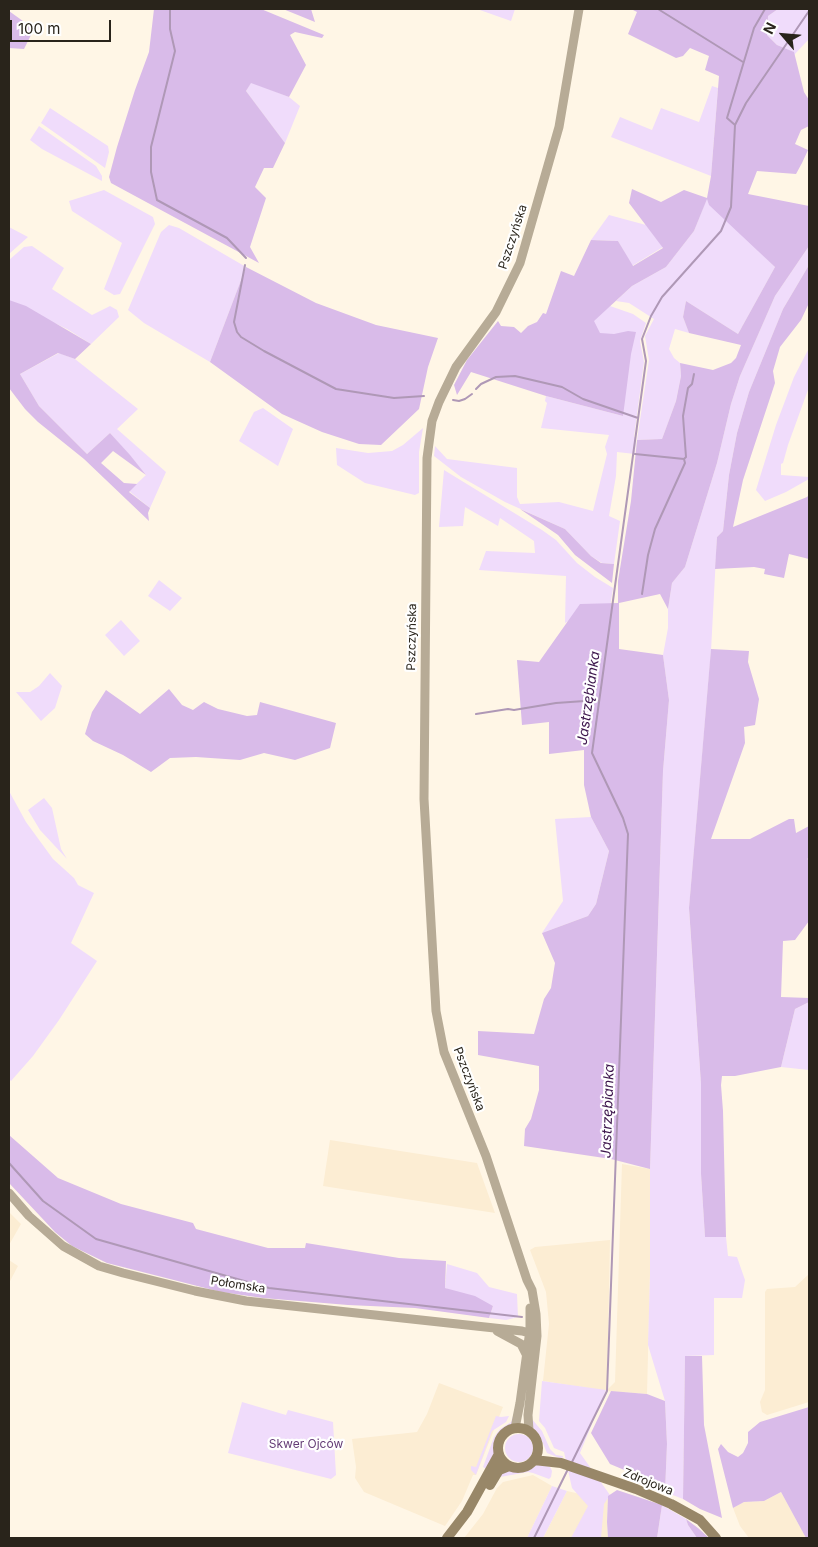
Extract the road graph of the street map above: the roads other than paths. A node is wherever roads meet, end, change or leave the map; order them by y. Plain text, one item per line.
1 (579, 9) edge
2 (9, 1193) edge
3 (527, 1280) junction
4 (492, 1328) junction
5 (529, 1333) junction
6 (536, 1352) junction
7 (526, 1354) junction
8 (515, 1428) junction
9 (529, 1431) junction
10 (499, 1454) junction
11 (536, 1455) junction
12 (509, 1466) junction
13 (447, 1538) edge
14 (456, 1538) edge
15 (716, 1538) edge

1 - 3 street, Pszczyńska
2 - 4 street, Połomska
3 - 5 street, Pszczyńska
3 - 6 street, Pszczyńska
4 - 5 street, Połomska
4 - 7 street, Połomska
5 - 6 street
5 - 7 street, Pszczyńska
6 - 9 street, Pszczyńska
7 - 8 street, Pszczyńska
8 - 9 main road
8 - 10 main road
9 - 11 main road
10 - 12 main road
10 - 13 main road
11 - 12 main road
11 - 15 main road, Zdrojowa
12 - 14 main road

